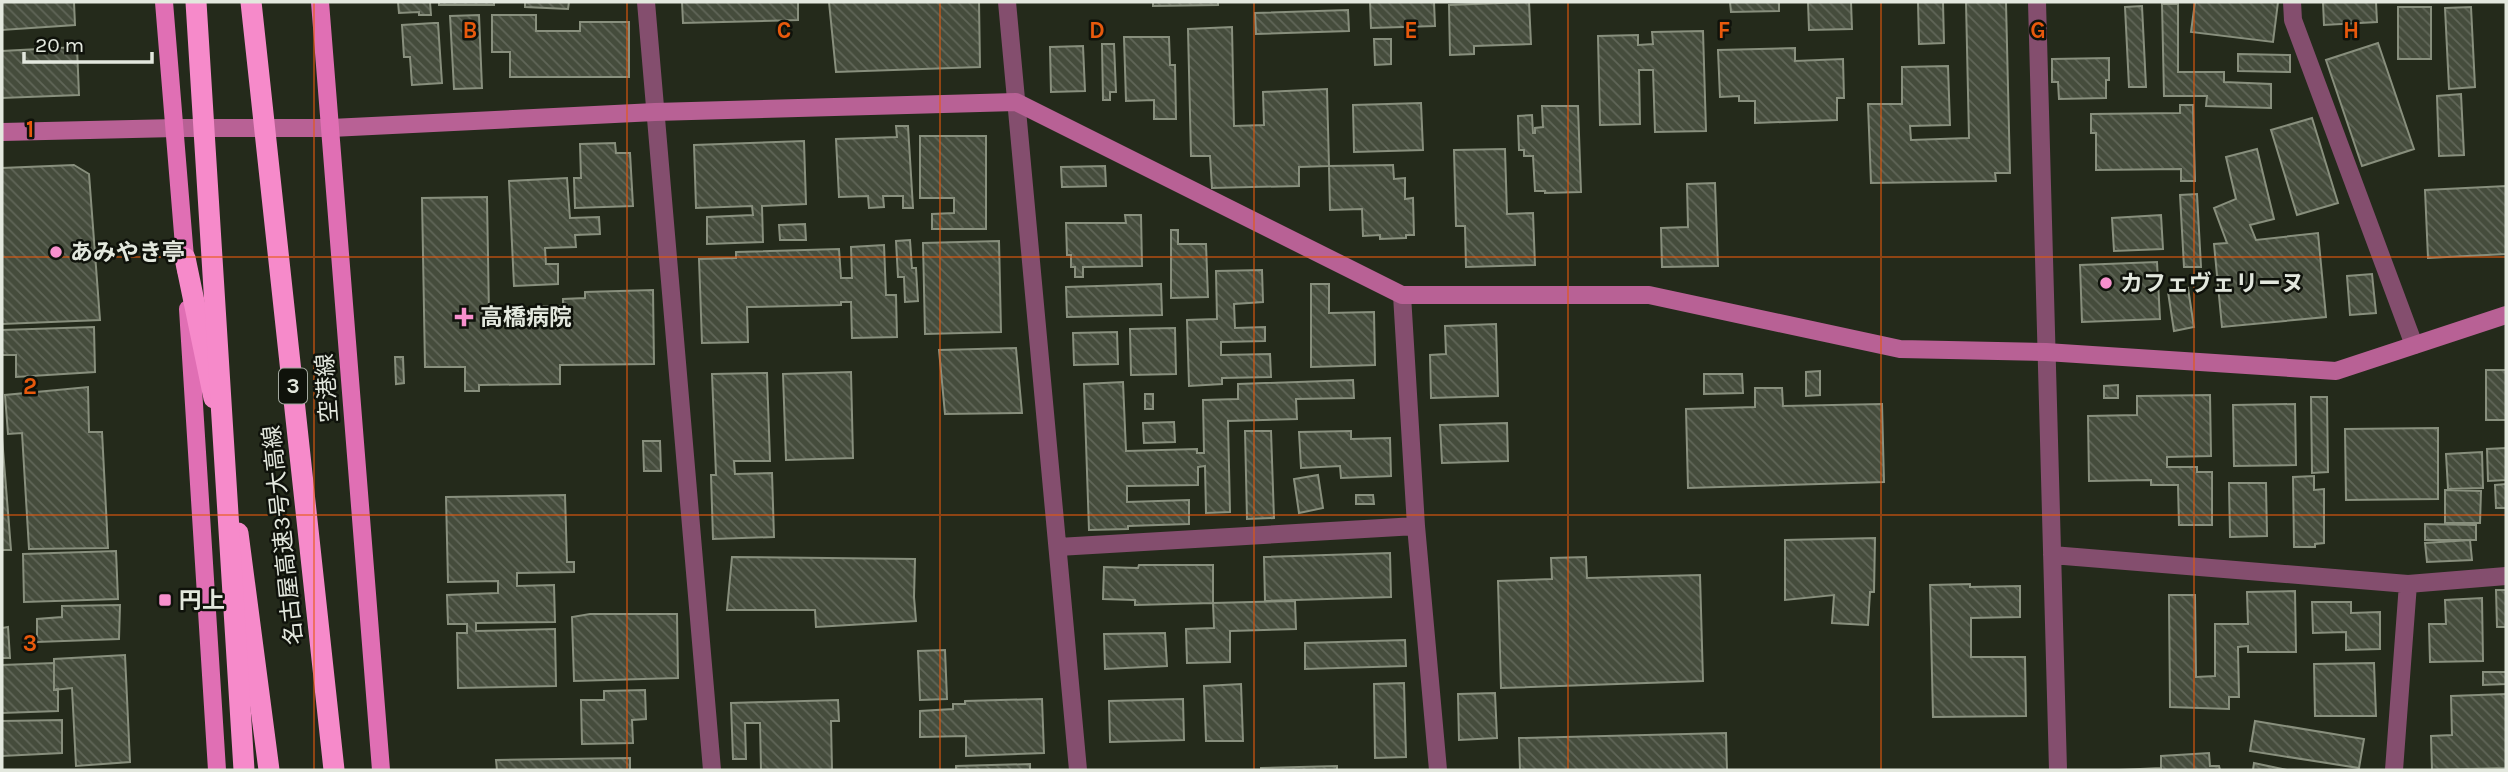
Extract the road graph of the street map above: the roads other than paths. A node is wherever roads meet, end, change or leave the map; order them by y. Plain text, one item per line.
1 (164, 2) edge
2 (196, 2) edge
3 (251, 2) edge
4 (320, 2) edge
5 (646, 2) edge
6 (1007, 2) edge
7 (2037, 2) edge
8 (2292, 2) edge
9 (1016, 102) junction
10 (655, 112) junction
11 (176, 128) junction
12 (331, 128) junction
13 (2, 132) edge
14 (185, 258) junction
15 (1402, 295) junction
16 (2506, 315) edge
17 (2414, 345) junction
18 (2046, 352) junction
19 (1416, 526) junction
20 (1058, 547) junction
21 (2052, 555) junction
22 (2506, 576) edge
23 (2408, 584) junction
24 (217, 770) edge
25 (244, 770) edge
26 (269, 770) edge
27 (334, 770) edge
28 (381, 770) edge
29 (712, 770) edge
30 (1078, 770) edge
31 (1438, 770) edge
32 (2058, 770) edge
33 (2394, 770) edge

1 - 11 main road
2 - 25 highway, bridge
3 - 27 highway, 名古屋高速3号大高線 / 3, bridge
4 - 12 main road, 空港線
5 - 10 street
6 - 9 street
7 - 18 street
8 - 17 street
9 - 10 street
9 - 15 street
9 - 20 street
10 - 12 street
10 - 29 street
11 - 12 street
11 - 13 street
11 - 14 main road
12 - 28 main road, 空港線
14 - 24 main road
14 - 26 highway
15 - 18 street
15 - 19 street
16 - 17 street
17 - 18 street
18 - 21 street
19 - 20 street
19 - 31 street
20 - 30 street
21 - 23 street
21 - 32 street
22 - 23 street
23 - 33 street

